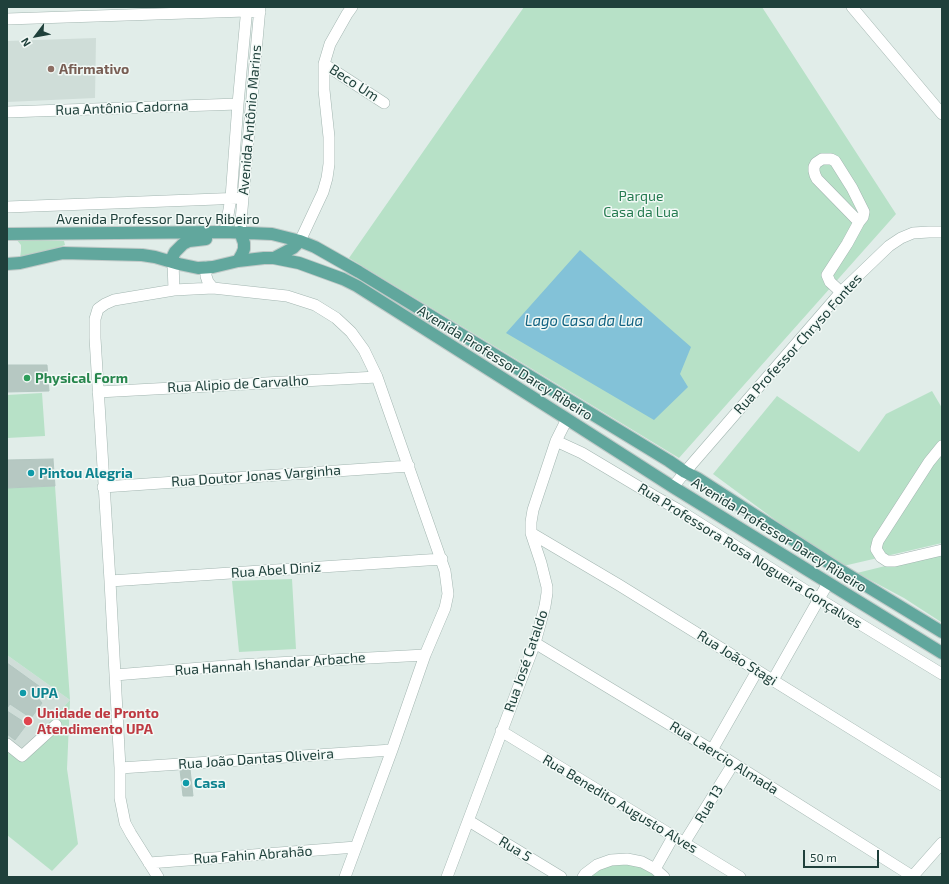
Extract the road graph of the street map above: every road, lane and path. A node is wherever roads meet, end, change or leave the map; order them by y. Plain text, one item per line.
1 (352, 7) edge
2 (852, 7) edge
3 (246, 9) edge
4 (260, 10) edge
5 (7, 19) edge
6 (324, 64) junction
7 (384, 103) dead end
8 (238, 104) junction
9 (7, 112) edge
10 (942, 114) edge
11 (231, 198) junction
12 (243, 198) junction
13 (7, 207) edge
14 (859, 222) junction
15 (221, 232) junction
16 (240, 232) junction
17 (942, 232) edge
18 (7, 234) edge
19 (20, 234) junction
20 (7, 240) edge
21 (300, 240) junction
22 (274, 258) junction
23 (238, 261) junction
24 (173, 262) junction
25 (7, 264) edge
26 (206, 267) junction
27 (213, 288) junction
28 (174, 290) junction
29 (841, 292) junction
30 (378, 377) junction
31 (98, 392) junction
32 (566, 419) junction
33 (556, 441) junction
34 (942, 446) edge
35 (409, 466) junction
36 (685, 472) junction
37 (103, 487) junction
38 (673, 488) junction
39 (530, 533) junction
40 (942, 550) edge
41 (442, 559) junction
42 (110, 581) junction
43 (828, 583) junction
44 (819, 599) junction
45 (942, 632) edge
46 (535, 643) junction
47 (942, 653) edge
48 (424, 655) junction
49 (757, 671) junction
50 (942, 674) edge
51 (115, 675) junction
52 (773, 680) junction
53 (56, 725) dead end
54 (501, 731) junction
55 (7, 744) edge
56 (392, 750) junction
57 (712, 750) junction
58 (733, 764) junction
59 (120, 768) junction
60 (942, 785) edge
61 (469, 821) junction
62 (673, 837) junction
63 (684, 843) junction
64 (942, 843) edge
65 (356, 847) junction
66 (149, 863) junction
67 (655, 869) junction
68 (158, 877) edge
69 (345, 877) edge
70 (447, 877) edge
71 (561, 877) edge
72 (583, 877) edge
73 (664, 877) edge
74 (740, 877) edge
75 (912, 877) edge

1 - 6 street
2 - 10 street
3 - 4 street
3 - 5 street
3 - 8 street, Avenida Antônio Marins
4 - 12 street, Avenida Antônio Marins
6 - 7 street, Beco Um
6 - 21 street
8 - 9 street, Rua Antônio Cadorna
8 - 11 street, Avenida Antônio Marins
11 - 12 street
11 - 13 street
11 - 15 street, Avenida Antônio Marins
12 - 16 street, Avenida Antônio Marins
14 - 14 street
14 - 29 street
15 - 16 main road, Avenida Professor Darcy Ribeiro
15 - 19 main road, Avenida Professor Darcy Ribeiro
15 - 24 main road
16 - 21 main road, Avenida Professor Darcy Ribeiro
16 - 23 main road
17 - 29 street, Rua Professor Chryso Fontes
18 - 19 main road, Avenida Professor Darcy Ribeiro
19 - 20 main road
21 - 22 main road
21 - 36 main road, Avenida Professor Darcy Ribeiro
22 - 23 main road, Avenida Professor Darcy Ribeiro
22 - 32 main road, Avenida Professor Darcy Ribeiro
23 - 26 main road, Avenida Professor Darcy Ribeiro
24 - 25 main road, Avenida Professor Darcy Ribeiro
24 - 26 main road, Avenida Professor Darcy Ribeiro
24 - 28 street
26 - 27 street
27 - 28 street
27 - 30 street
28 - 31 street
29 - 36 street, Rua Professor Chryso Fontes
30 - 31 street, Rua Alipio de Carvalho
30 - 35 street
31 - 37 street
32 - 33 street, Rua José Cataldo
32 - 38 main road, Avenida Professor Darcy Ribeiro
33 - 39 street, Rua José Cataldo
33 - 44 street, Rua Professora Rosa Nogueira Gonçalves
34 - 40 street
35 - 37 street, Rua Doutor Jonas Varginha
35 - 41 street
36 - 38 street, Rua Professor Chryso Fontes
36 - 45 main road, Avenida Professor Darcy Ribeiro
37 - 42 street
38 - 43 main road, Avenida Professor Darcy Ribeiro
39 - 46 street, Rua José Cataldo
39 - 49 street, Rua João Stagi
41 - 42 street, Rua Abel Diniz
41 - 48 street
42 - 51 street
43 - 44 street
43 - 47 main road, Avenida Professor Darcy Ribeiro
44 - 50 street, Rua Professora Rosa Nogueira Gonçalves
44 - 52 street
46 - 54 street, Rua José Cataldo
46 - 57 street, Rua Laercio Almada
48 - 51 street, Rua Hannah Ishandar Arbache
48 - 56 street
49 - 52 street, Rua João Stagi
49 - 57 street
51 - 59 street
52 - 60 street, Rua João Stagi
53 - 55 street
54 - 61 street, Rua José Cataldo
54 - 62 street, Rua Benedito Augusto Alves
56 - 59 street, Rua João Dantas Oliveira
56 - 65 street
57 - 58 street, Rua Laercio Almada
58 - 63 street, Rua 13
58 - 75 street, Rua Laercio Almada
59 - 66 street
61 - 70 street, Rua José Cataldo
61 - 71 street, Rua 5
62 - 63 street, Rua Benedito Augusto Alves
62 - 67 street
63 - 74 street, Rua Benedito Augusto Alves
64 - 75 street
65 - 66 street, Rua Fahin Abrahão
65 - 69 street
66 - 68 street
67 - 72 street
67 - 73 street

